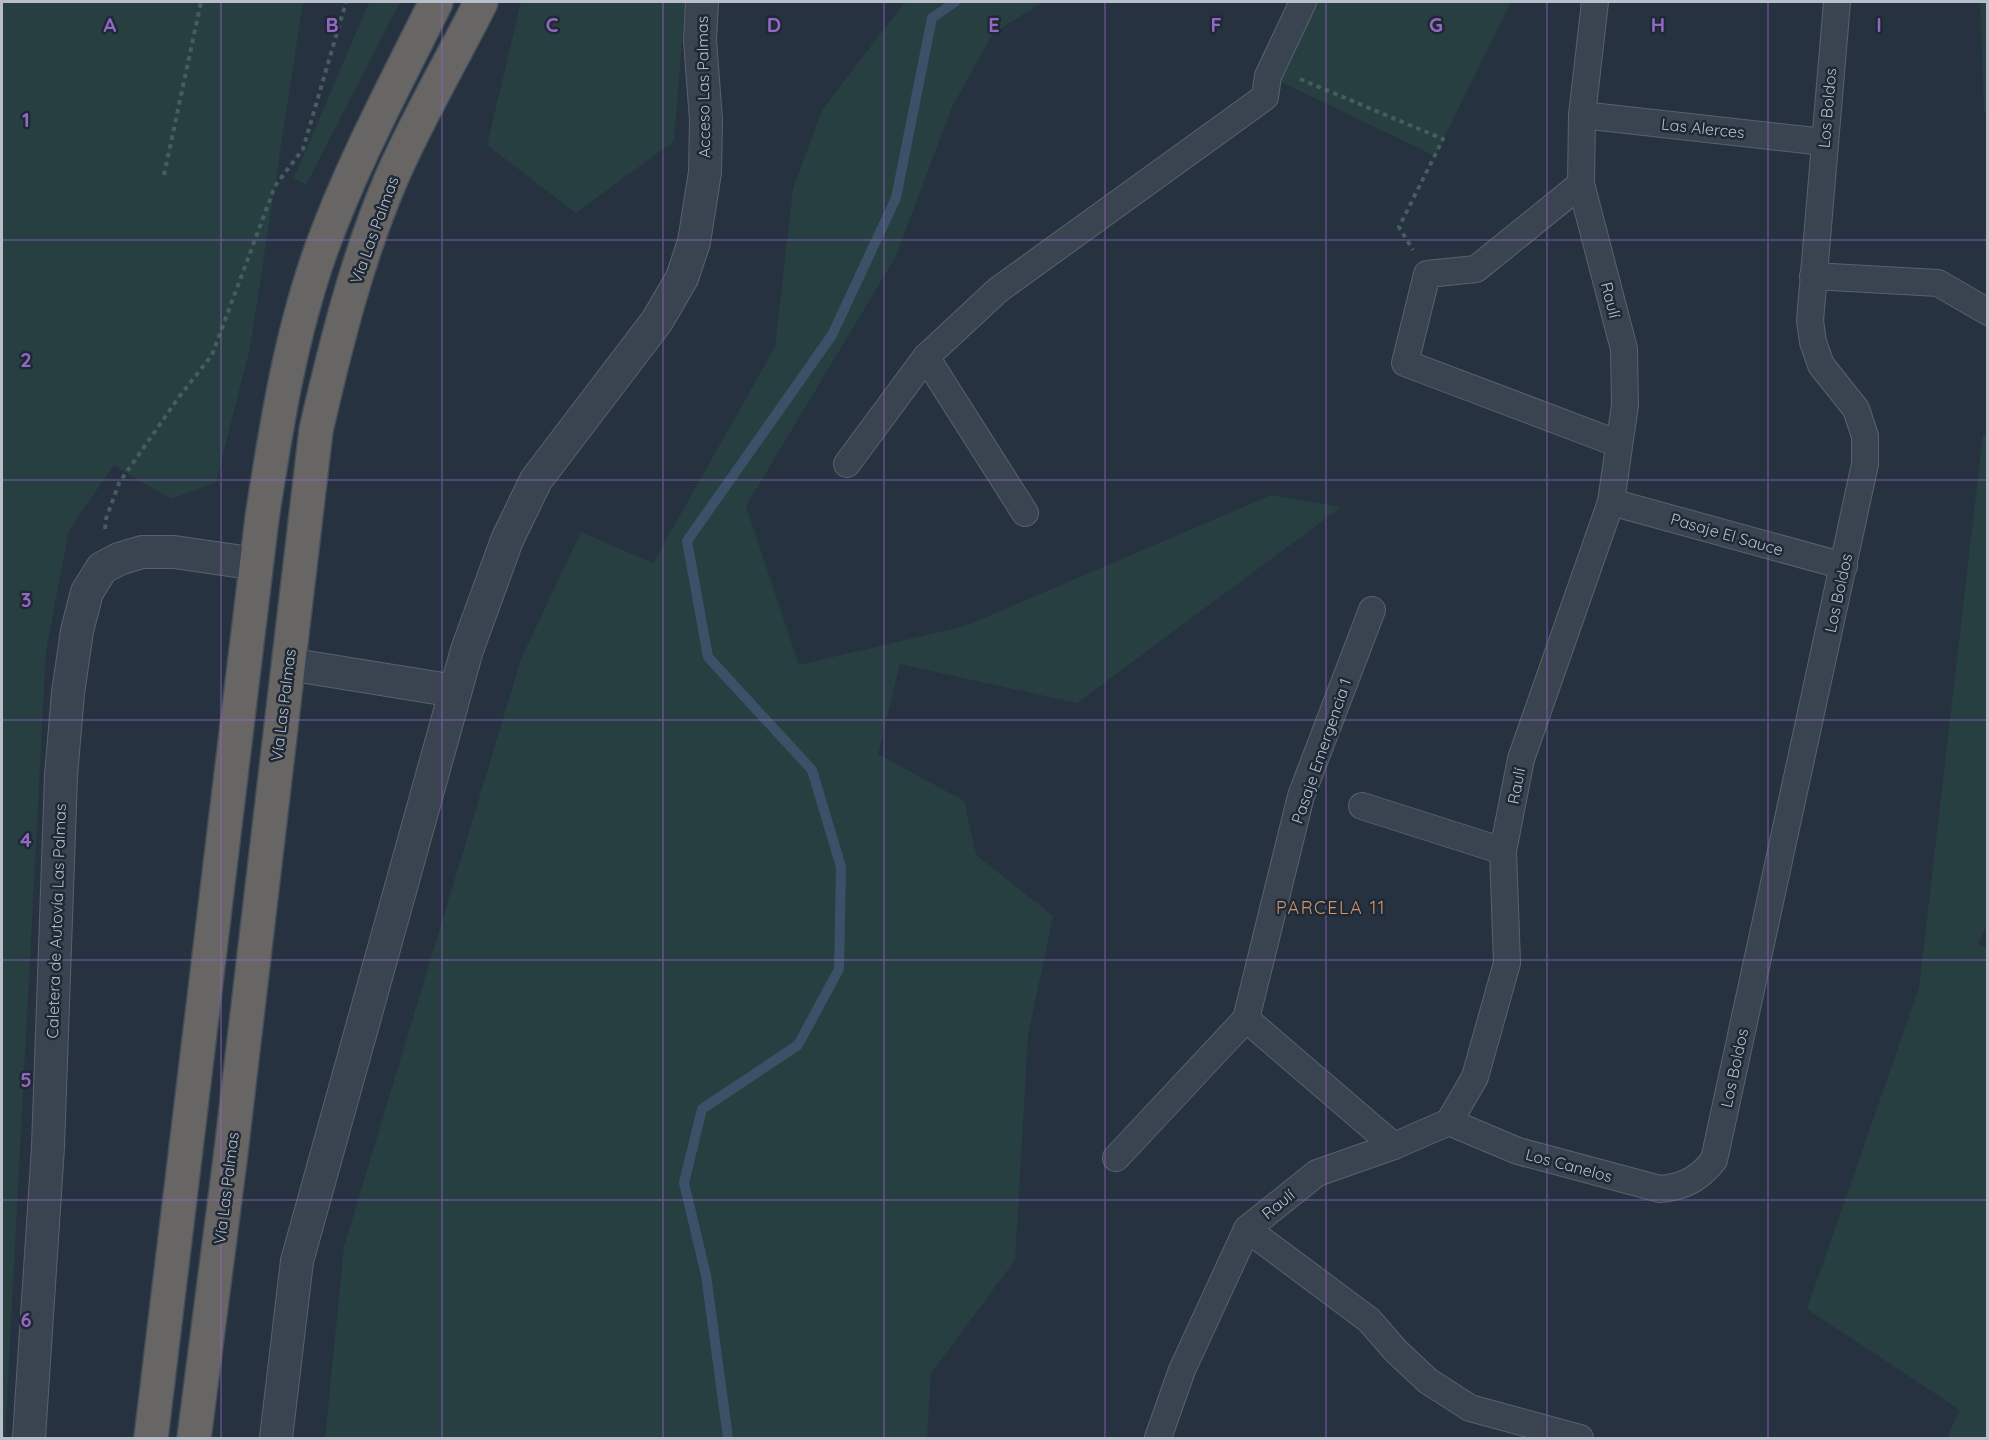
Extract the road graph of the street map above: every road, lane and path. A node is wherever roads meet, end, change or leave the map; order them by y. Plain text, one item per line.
1 (201, 2) edge
2 (346, 2) edge
3 (436, 2) edge
4 (481, 2) edge
5 (702, 2) edge
6 (1303, 2) edge
7 (1595, 2) edge
8 (1837, 2) edge
9 (1268, 76) junction
10 (1582, 115) junction
11 (1824, 142) junction
12 (164, 175) dead end
13 (1581, 184) junction
14 (1427, 274) junction
15 (1814, 276) junction
16 (1988, 312) edge
17 (926, 357) junction
18 (1619, 444) junction
19 (847, 464) dead end
20 (1611, 502) junction
21 (1025, 513) dead end
22 (257, 564) junction
23 (1844, 567) junction
24 (102, 568) junction
25 (1372, 610) dead end
26 (288, 664) junction
27 (455, 691) junction
28 (1362, 806) dead end
29 (1503, 851) junction
30 (1246, 1019) junction
31 (1449, 1122) junction
32 (1394, 1146) junction
33 (1116, 1158) dead end
34 (1692, 1181) joint
35 (1247, 1229) junction
36 (29, 1438) edge
37 (151, 1438) edge
38 (194, 1438) edge
39 (276, 1438) edge
40 (1158, 1438) edge
41 (1580, 1438) edge

1 - 12 path
2 - 24 path
3 - 22 highway
4 - 26 highway, Vía Las Palmas
5 - 27 street, Acceso Las Palmas
6 - 9 street
7 - 10 street, Raulí
8 - 11 street, Los Boldos
9 - 14 path
9 - 17 street
10 - 11 street, Las Alerces
10 - 13 street, Raulí
11 - 15 street, Los Boldos
13 - 14 street
13 - 18 street, Raulí
14 - 18 street
15 - 16 street
15 - 23 street, Los Boldos
17 - 19 street
17 - 21 street
18 - 20 street, Raulí
20 - 23 street, Pasaje El Sauce
20 - 29 street, Raulí
22 - 24 street
22 - 37 highway
23 - 34 street, Los Boldos
24 - 36 street, Caletera de Autovía Las Palmas
25 - 30 street, Pasaje Emergencia 1
26 - 27 street
26 - 38 highway, Vía Las Palmas
27 - 39 street
28 - 29 street
29 - 31 street, Raulí
30 - 32 street
30 - 33 street
31 - 32 street, Raulí
31 - 34 street, Los Canelos
32 - 35 street, Raulí
35 - 40 street, Raulí
35 - 41 street

